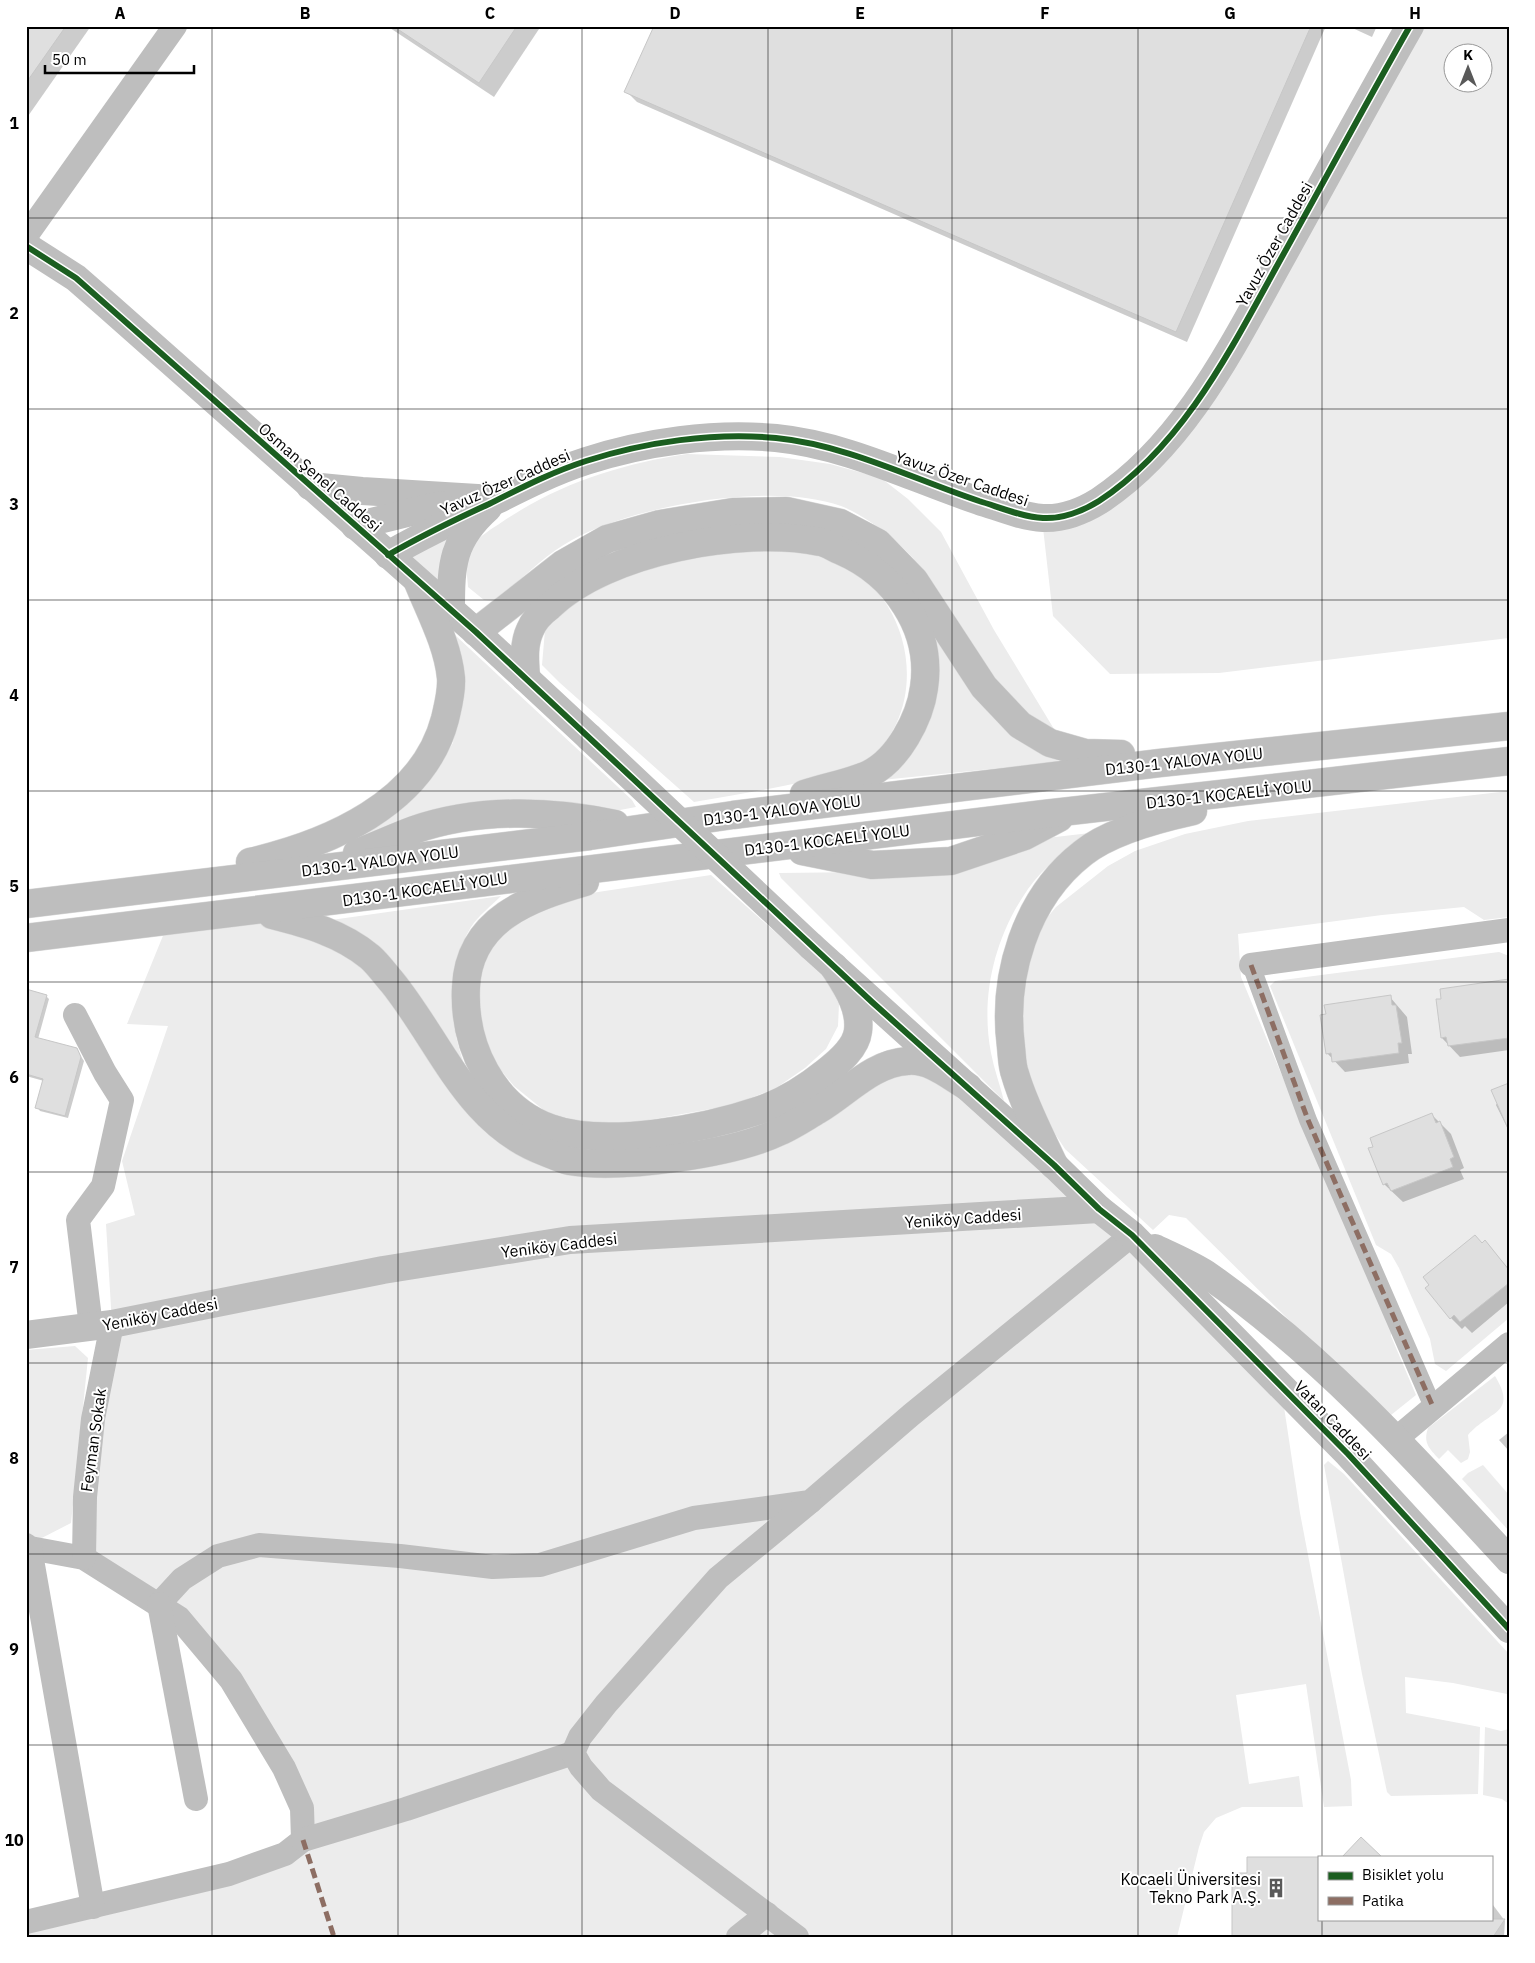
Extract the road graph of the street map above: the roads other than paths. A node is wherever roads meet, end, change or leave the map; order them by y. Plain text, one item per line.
1 (174, 26) edge
2 (1410, 26) edge
3 (26, 236) edge
4 (26, 246) edge
5 (310, 486) junction
6 (498, 499) junction
7 (355, 526) junction
8 (388, 555) junction
9 (418, 582) junction
10 (451, 610) junction
11 (476, 632) junction
12 (526, 678) junction
13 (1509, 718) edge
14 (1509, 726) edge
15 (1509, 761) edge
16 (1300, 786) junction
17 (1072, 811) junction
18 (733, 816) junction
19 (779, 846) junction
20 (652, 862) junction
21 (69, 898) junction
22 (26, 904) edge
23 (256, 911) junction
24 (1509, 930) edge
25 (26, 938) edge
26 (1251, 965) joint
27 (834, 967) junction
28 (75, 1015) dead end
29 (968, 1086) junction
30 (1054, 1165) junction
31 (1099, 1209) junction
32 (1132, 1236) junction
33 (102, 1325) junction
34 (26, 1334) edge
35 (1509, 1344) edge
36 (1433, 1407) junction
37 (1397, 1438) junction
38 (810, 1502) junction
39 (28, 1546) edge
40 (84, 1558) junction
41 (1509, 1560) edge
42 (159, 1604) junction
43 (1509, 1629) edge
44 (573, 1753) junction
45 (196, 1799) dead end
46 (302, 1840) junction
47 (93, 1907) junction
48 (766, 1914) junction
49 (26, 1922) edge
50 (738, 1937) edge
51 (797, 1937) edge

1 - 3 street
2 - 6 main road, Yavuz Özer Caddesi
4 - 5 main road, Osman Şenel Caddesi
5 - 6 main road, Yavuz Özer Caddesi
5 - 7 main road, Osman Şenel Caddesi
6 - 7 main road, Yavuz Özer Caddesi
6 - 8 main road, Yavuz Özer Caddesi
6 - 10 main road, Yavuz Özer Caddesi
7 - 8 main road, Osman Şenel Caddesi
8 - 9 main road, Osman Şenel Caddesi
9 - 10 main road, Osman Şenel Caddesi
9 - 21 main road
10 - 11 main road, Osman Şenel Caddesi
11 - 12 main road, Osman Şenel Caddesi
11 - 13 main road
12 - 18 main road
12 - 27 main road, Osman Şenel Caddesi, bridge
14 - 18 main road, D130-1 YALOVA YOLU
15 - 16 main road, D130-1 KOCAELİ YOLU
16 - 17 main road, D130-1 KOCAELİ YOLU
16 - 30 main road
17 - 19 main road, D130-1 KOCAELİ YOLU
17 - 19 main road
18 - 21 main road, D130-1 YALOVA YOLU
19 - 20 main road, D130-1 KOCAELİ YOLU
20 - 23 main road, D130-1 KOCAELİ YOLU
20 - 27 main road
21 - 22 main road, D130-1 YALOVA YOLU
23 - 25 main road, D130-1 KOCAELİ YOLU
23 - 29 main road
24 - 26 street
26 - 36 street
27 - 29 main road, Osman Şenel Caddesi
28 - 33 street, Feyman Sokak
29 - 30 main road
30 - 31 main road
31 - 32 main road
31 - 33 main road, Yeniköy Caddesi
32 - 37 main road, Vatan Caddesi
32 - 38 street
32 - 43 main road, Vatan Caddesi
33 - 34 main road, Yeniköy Caddesi
33 - 40 street, Feyman Sokak
35 - 36 street
36 - 37 street
37 - 41 main road, Vatan Caddesi
38 - 42 street
38 - 44 street
39 - 40 street
39 - 47 street
40 - 42 street
42 - 45 street
42 - 46 street
44 - 46 street
44 - 48 street
46 - 47 street
47 - 49 street
48 - 50 street
48 - 51 street

